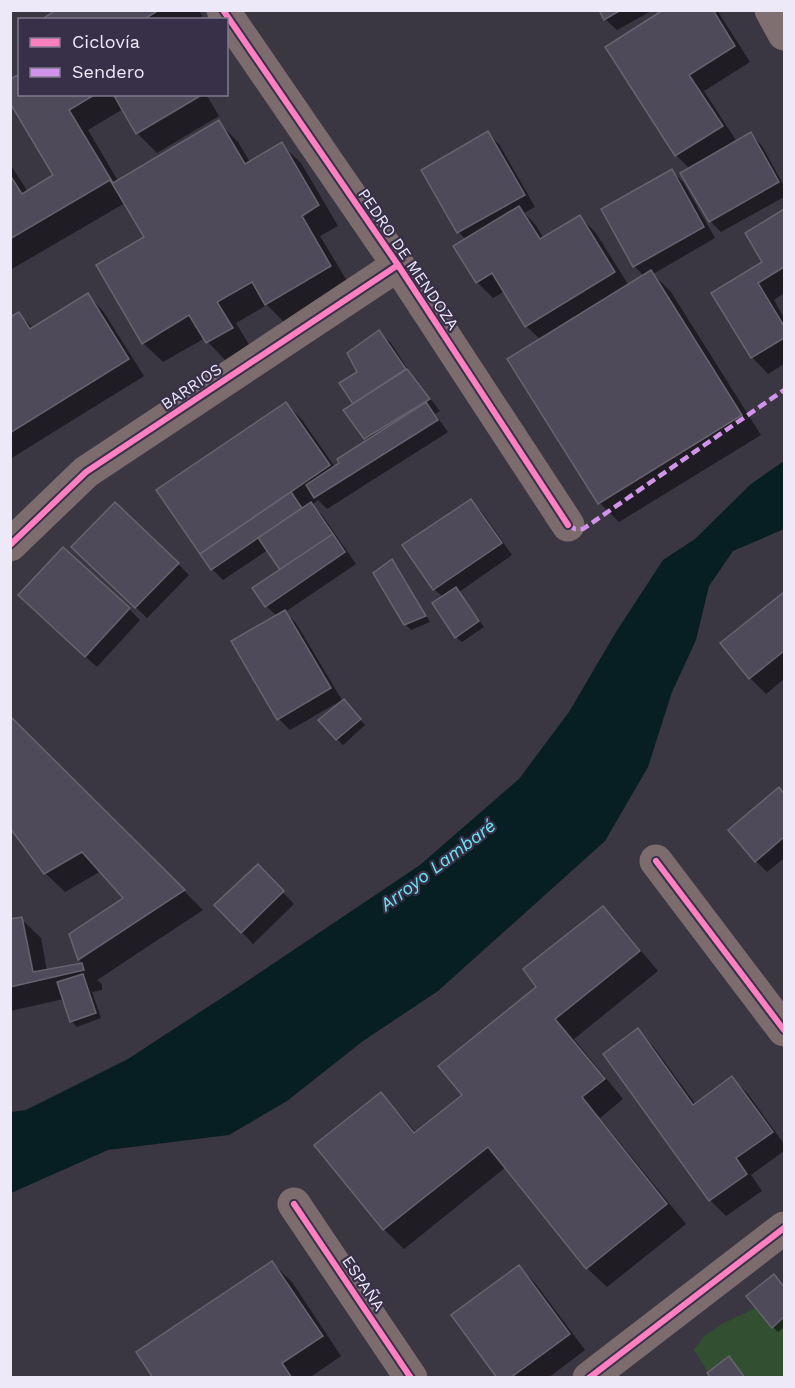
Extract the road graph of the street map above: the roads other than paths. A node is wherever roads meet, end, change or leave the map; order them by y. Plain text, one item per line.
1 (223, 10) edge
2 (771, 10) edge
3 (784, 34) edge
4 (398, 265) junction
5 (568, 525) dead end
6 (10, 545) edge
7 (656, 861) dead end
8 (784, 1030) edge
9 (294, 1204) dead end
10 (784, 1228) edge
11 (411, 1377) edge
12 (589, 1377) edge

1 - 4 street, PEDRO DE MENDOZA
2 - 3 street
4 - 5 street, PEDRO DE MENDOZA
4 - 6 street, BARRIOS
7 - 8 street
9 - 11 street, ESPAÑA
10 - 12 street

